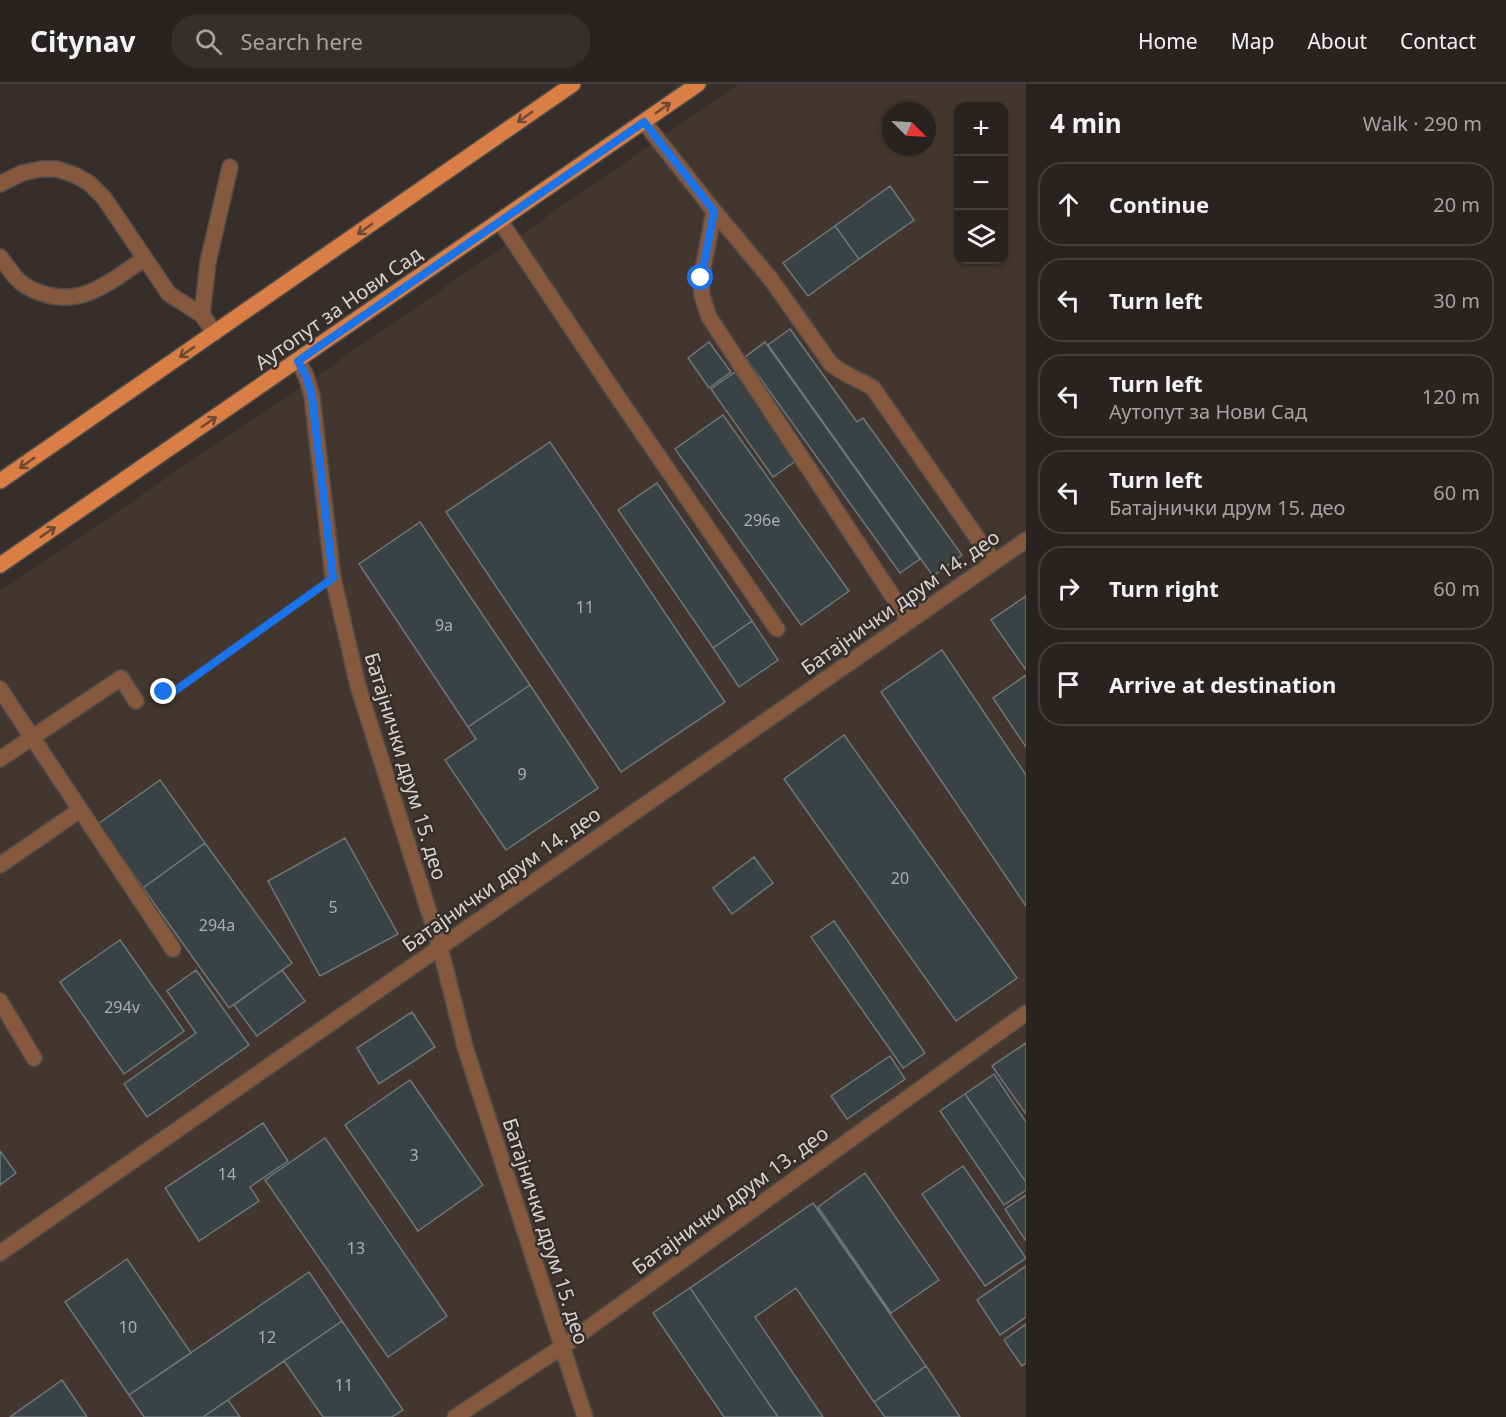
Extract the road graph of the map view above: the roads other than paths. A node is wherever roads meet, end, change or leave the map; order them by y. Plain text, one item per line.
1 (573, 84) edge
2 (698, 84) edge
3 (644, 122) junction
4 (230, 167) dead end
5 (0, 184) edge
6 (714, 211) junction
7 (500, 221) junction
8 (0, 257) edge
9 (145, 258) junction
10 (202, 315) junction
11 (215, 333) junction
12 (298, 361) junction
13 (0, 481) edge
14 (1026, 540) edge
15 (994, 562) junction
16 (0, 565) edge
17 (909, 621) junction
18 (777, 629) dead end
19 (0, 688) edge
20 (136, 701) road end
21 (32, 738) junction
22 (0, 759) edge
23 (80, 810) junction
24 (0, 865) edge
25 (440, 947) junction
26 (173, 949) dead end
27 (0, 1001) edge
28 (1026, 1013) edge
29 (34, 1058) dead end
30 (0, 1253) edge
31 (562, 1347) junction
32 (455, 1417) edge
33 (585, 1417) edge

1 -> 11 main road
3 -> 2 main road, Аутопут за Нови Сад
3 - 6 street
3 - 7 main road, Аутопут за Нови Сад
4 - 10 street
5 - 9 street
6 - 15 street
6 - 17 street
7 - 12 main road, Аутопут за Нови Сад
7 - 18 street
8 - 9 street
9 - 10 street
10 - 11 street
11 -> 13 main road
16 -> 12 main road, Аутопут за Нови Сад
12 - 25 street, Батајнички друм 15. део
14 - 15 street, Батајнички друм 14. део
15 - 17 street, Батајнички друм 14. део
17 - 25 street, Батајнички друм 14. део
19 - 21 street
20 - 21 street
21 - 22 street
21 - 23 street
23 - 24 street
23 - 26 street
25 - 30 street, Батајнички друм 14. део
25 - 31 street, Батајнички друм 15. део
27 - 29 street
28 - 31 street, Батајнички друм 13. део
31 - 32 street, Батајнички друм 13. део
31 - 33 street, Батајнички друм 15. део

